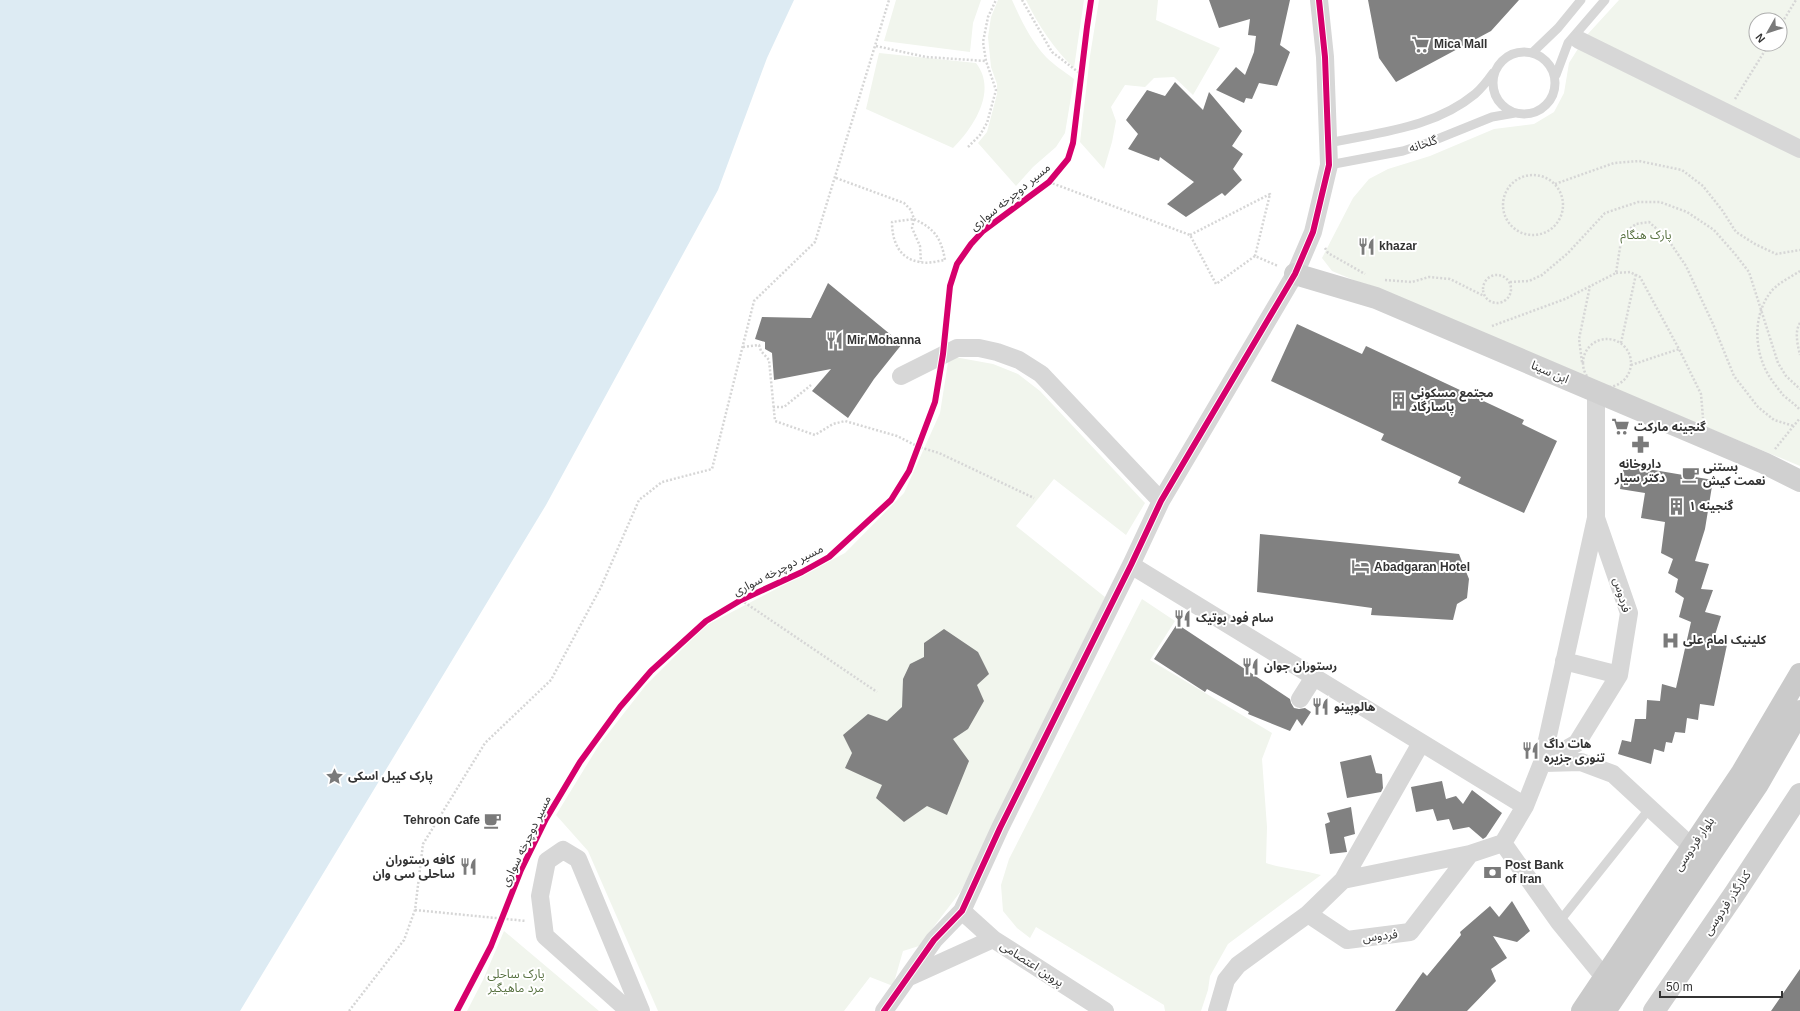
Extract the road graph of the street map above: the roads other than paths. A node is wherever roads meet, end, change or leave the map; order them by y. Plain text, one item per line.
1 (1319, 0) edge
2 (1581, 0) edge
3 (1605, 0) edge
4 (1579, 40) dead end
5 (1533, 52) junction
6 (1493, 73) junction
7 (1556, 75) junction
8 (1515, 113) junction
9 (1329, 143) junction
10 (1800, 149) edge
11 (1329, 165) junction
12 (1295, 274) junction
13 (900, 376) dead end
14 (1596, 392) junction
15 (1800, 481) edge
16 (1161, 501) junction
17 (1596, 518) junction
18 (1131, 565) junction
19 (1564, 661) junction
20 (1619, 675) junction
21 (1314, 677) junction
22 (1799, 679) edge
23 (1300, 699) dead end
24 (1800, 711) edge
25 (1800, 737) edge
26 (1421, 742) junction
27 (1778, 748) junction
28 (1542, 763) junction
29 (1800, 794) edge
30 (1525, 806) junction
31 (1650, 808) junction
32 (1503, 843) junction
33 (1692, 847) junction
34 (1470, 854) junction
35 (1343, 880) junction
36 (962, 911) junction
37 (1308, 914) junction
38 (1559, 922) junction
39 (993, 938) junction
40 (906, 978) junction
41 (1611, 986) junction
42 (629, 1011) edge
43 (641, 1011) edge
44 (884, 1011) edge
45 (1105, 1011) edge
46 (1217, 1011) edge
47 (1582, 1011) edge
48 (1605, 1011) edge
49 (1654, 1011) edge

1 - 9 street
2 - 5 lane
3 - 7 lane
4 - 10 street
5 - 6 lane
5 - 7 lane
6 - 8 lane
6 - 9 lane, گلخانه
7 - 8 lane
8 - 11 lane, گلخانه
9 - 11 street
11 - 12 street
12 - 14 street, ابن سینا
12 - 16 street
13 - 16 street
14 - 15 street, ابن سینا
14 - 17 street, فردوس
16 - 18 street
17 - 19 street, فردوس
17 - 20 street, فردوس
18 - 21 street
18 - 36 street
19 - 20 street
19 - 28 street, فردوس
20 - 28 street, فردوس
21 - 23 street
21 - 26 street
22 - 33 main road, بلوار فردوسی
24 - 27 main road, بلوار فردوسی
25 - 27 main road
26 - 30 street
26 - 35 street
27 - 41 main road, بلوار فردوسی
28 - 30 street, فردوس
28 - 31 street
29 - 49 street, کنارگذر فردوسی
30 - 32 street, فردوس
31 - 33 street
31 - 38 lane
32 - 34 street
32 - 38 street
33 - 41 main road, بلوار فردوسی
34 - 35 street
34 - 37 street, فردوس
35 - 37 street
36 - 39 street, پروین اعتصامی
36 - 40 street
37 - 46 street
38 - 41 street
39 - 40 street
39 - 45 street, پروین اعتصامی
40 - 44 street
41 - 47 main road, بلوار فردوسی
41 - 48 main road, بلوار فردوسی
42 - 43 street

